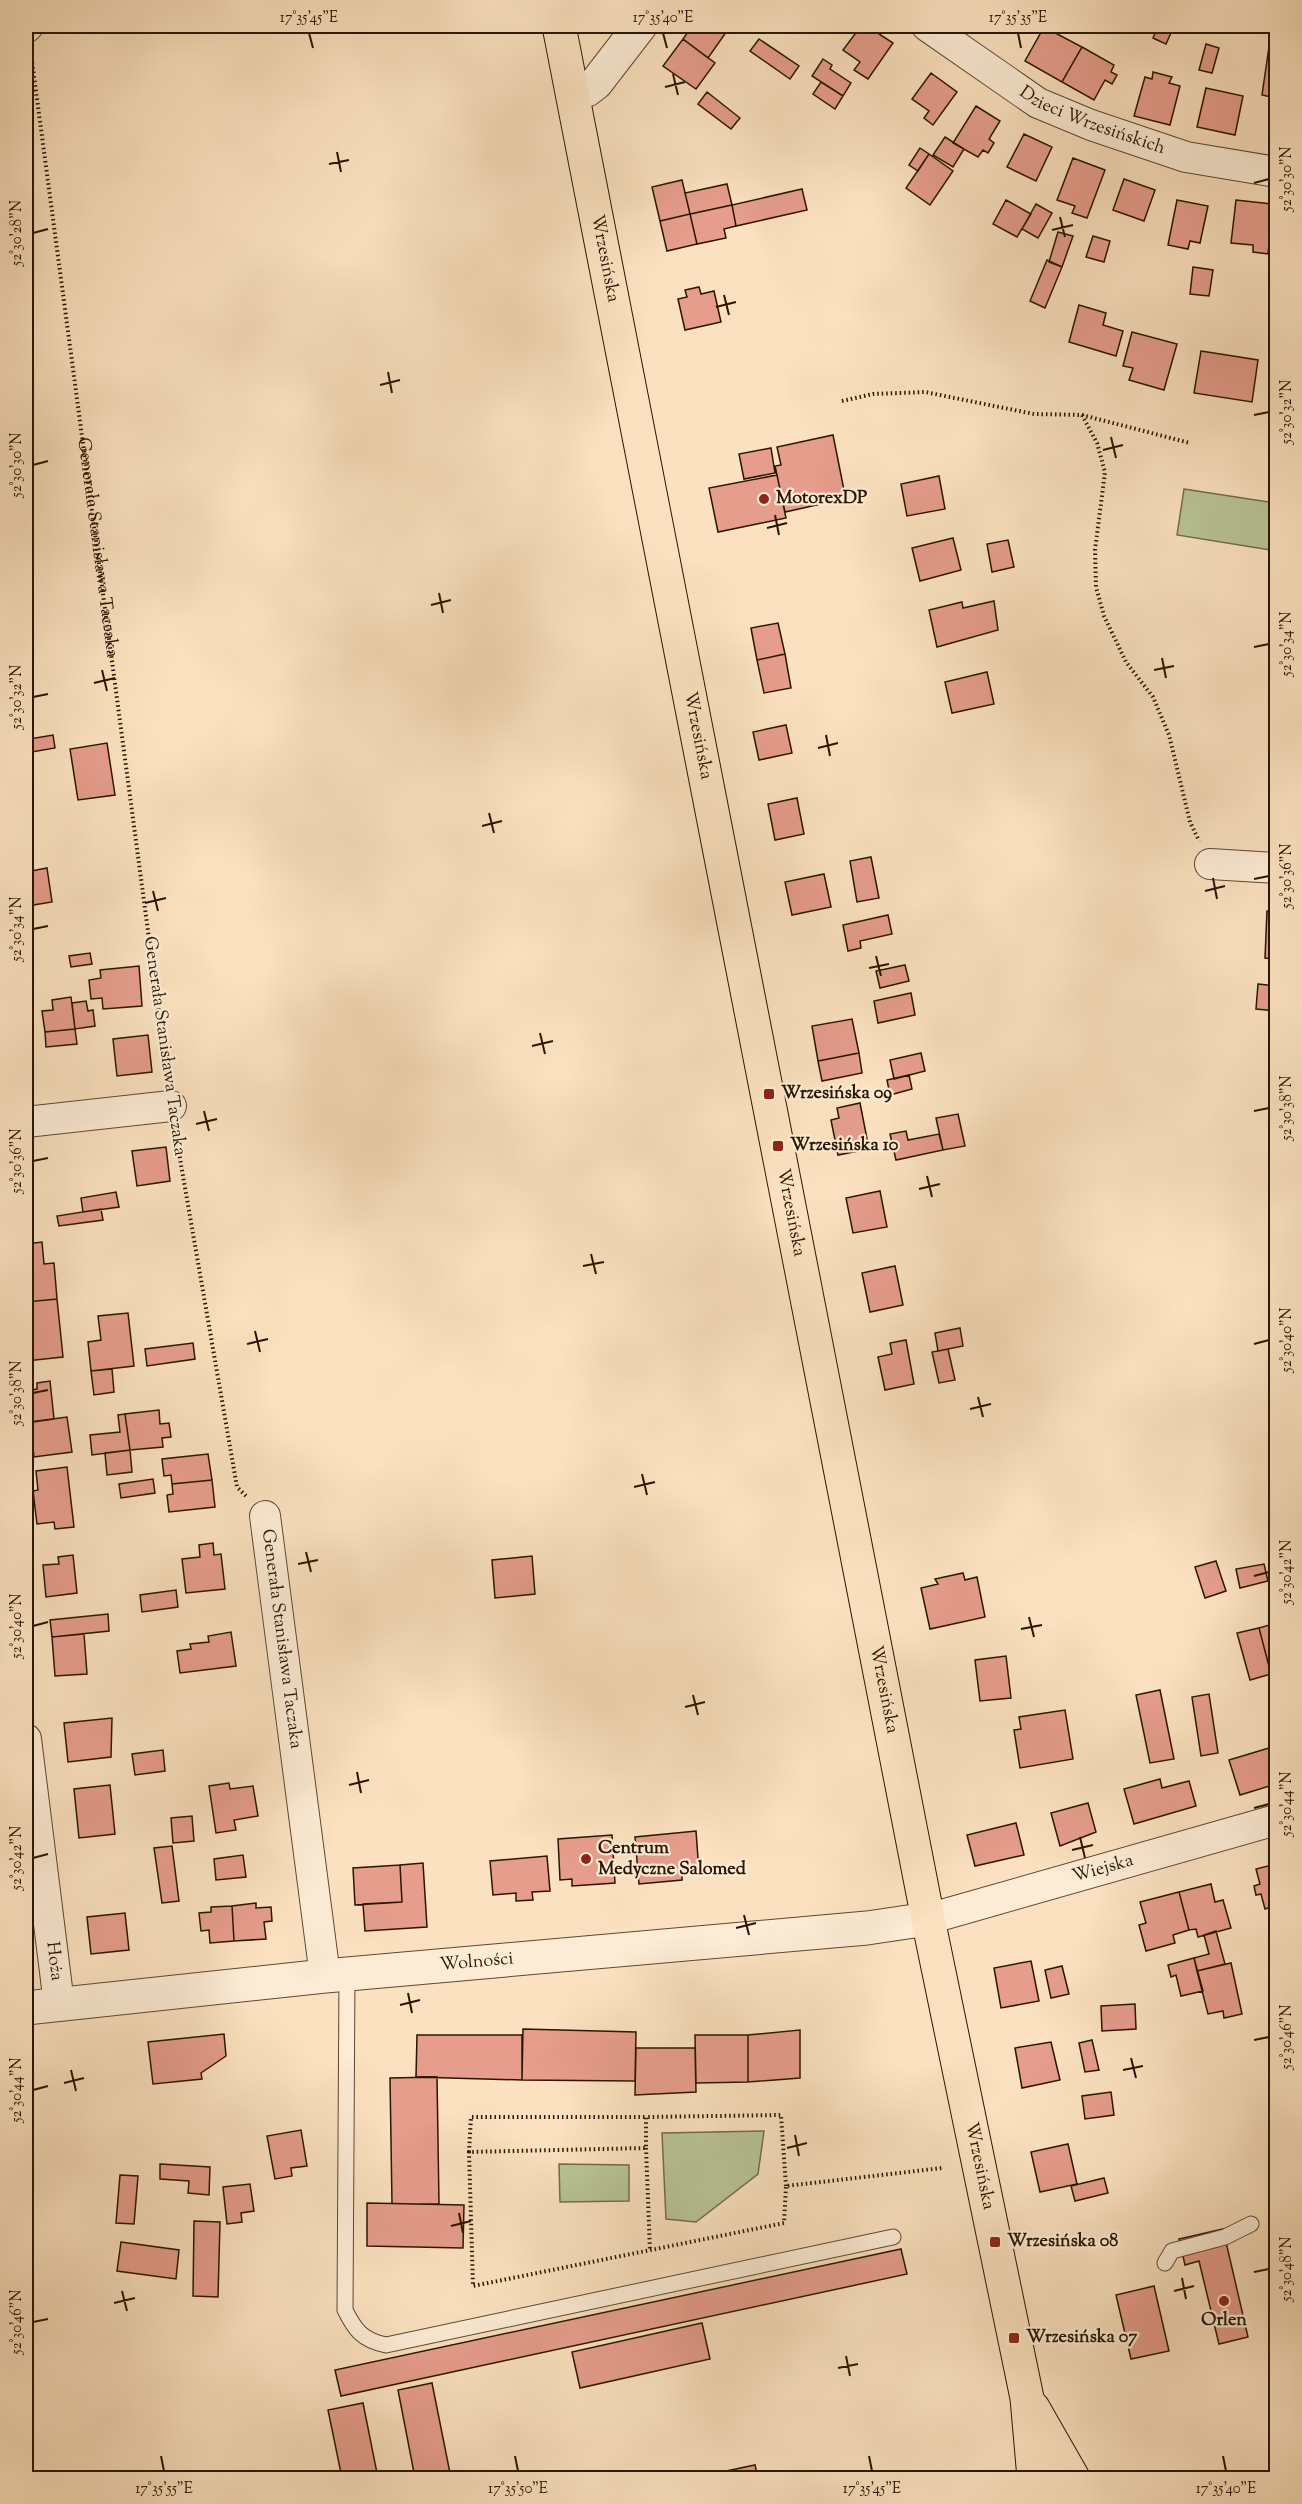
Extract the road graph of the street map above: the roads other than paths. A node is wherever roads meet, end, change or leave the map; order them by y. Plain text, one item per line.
1 (559, 26) edge
2 (640, 26) edge
3 (927, 26) edge
4 (573, 94) junction
5 (1276, 172) edge
6 (1210, 864) road end
7 (1276, 867) edge
8 (171, 1106) road end
9 (26, 1122) edge
10 (265, 1516) road end
11 (26, 1739) edge
12 (1276, 1821) edge
13 (928, 1919) junction
14 (336, 1975) junction
15 (59, 2004) junction
16 (26, 2008) edge
17 (1251, 2224) dead end
18 (893, 2237) dead end
19 (1165, 2262) dead end
20 (1027, 2398) junction
21 (1034, 2478) edge
22 (1073, 2478) edge

1 - 4 main road, Wrzesińska
2 - 4 street
3 - 5 street, Dzieci Wrzesińskich
4 - 13 main road, Wrzesińska
6 - 7 street
8 - 9 street
10 - 14 street, Generała Stanisława Taczaka
11 - 15 street, Hoża
12 - 13 street, Wiejska
13 - 14 street, Wolności
13 - 20 main road, Wrzesińska
14 - 15 street, Wolności
14 - 18 lane
15 - 16 street, Wolności
17 - 19 lane
20 - 21 main road, Wrzesińska
20 - 22 main road, Wrzesińska

